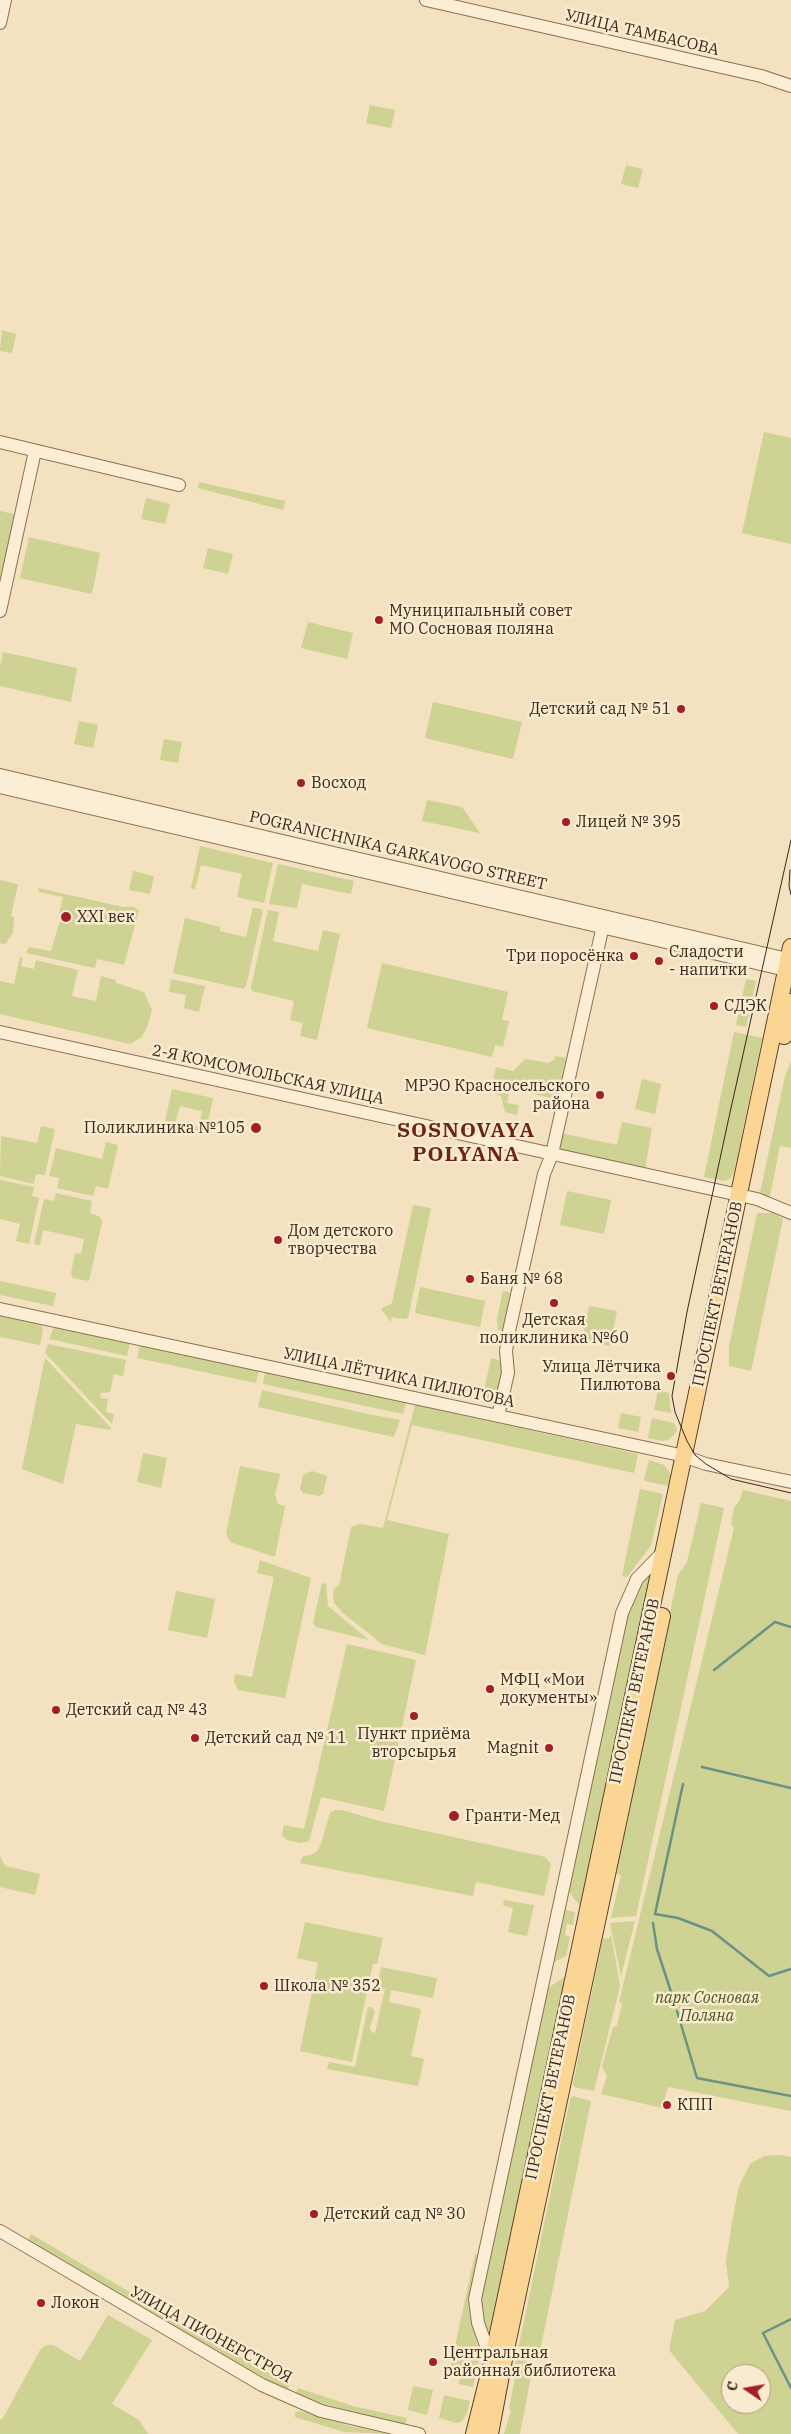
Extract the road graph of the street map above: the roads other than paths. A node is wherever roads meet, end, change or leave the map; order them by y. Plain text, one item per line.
1 (6, 0) edge
2 (426, 0) edge
3 (0, 23) edge
4 (791, 86) edge
5 (0, 442) edge
6 (35, 451) junction
7 (179, 485) dead end
8 (0, 611) edge
9 (0, 775) edge
10 (0, 787) edge
11 (604, 922) junction
12 (790, 961) edge
13 (791, 1002) edge
14 (0, 1032) edge
15 (552, 1154) junction
16 (744, 1197) junction
17 (791, 1213) edge
18 (0, 1309) edge
19 (498, 1416) junction
20 (689, 1459) junction
21 (791, 1482) edge
22 (664, 1550) junction
23 (0, 2231) edge
24 (492, 2362) junction
25 (419, 2434) edge
26 (474, 2434) edge
27 (490, 2434) edge

1 - 3 street
2 - 4 street, УЛИЦА ТАМБАСОВА
5 - 6 street
6 - 7 street
6 - 8 street
9 - 11 street, POGRANICHNIKA GARKAVOGO STREET
10 - 11 street, POGRANICHNIKA GARKAVOGO STREET
11 - 12 street, POGRANICHNIKA GARKAVOGO STREET
11 - 15 street
12 - 16 main road, ПРОСПЕКТ ВЕТЕРАНОВ
13 - 16 main road, ПРОСПЕКТ ВЕТЕРАНОВ
14 - 15 street, 2-Я КОМСОМОЛЬСКАЯ УЛИЦА
15 - 16 street, 2-Я КОМСОМОЛЬСКАЯ УЛИЦА
15 - 19 street
16 - 17 street, 2-Я КОМСОМОЛЬСКАЯ УЛИЦА
16 - 20 main road, ПРОСПЕКТ ВЕТЕРАНОВ
18 - 19 street, УЛИЦА ЛЁТЧИКА ПИЛЮТОВА
19 - 20 street, УЛИЦА ЛЁТЧИКА ПИЛЮТОВА
20 - 21 street, УЛИЦА ЛЁТЧИКА ПИЛЮТОВА
20 - 22 main road, ПРОСПЕКТ ВЕТЕРАНОВ
20 - 27 main road, ПРОСПЕКТ ВЕТЕРАНОВ
22 - 24 main road, ПРОСПЕКТ ВЕТЕРАНОВ
22 - 24 street
23 - 25 street, УЛИЦА ПИОНЕРСТРОЯ
24 - 26 main road, ПРОСПЕКТ ВЕТЕРАНОВ

